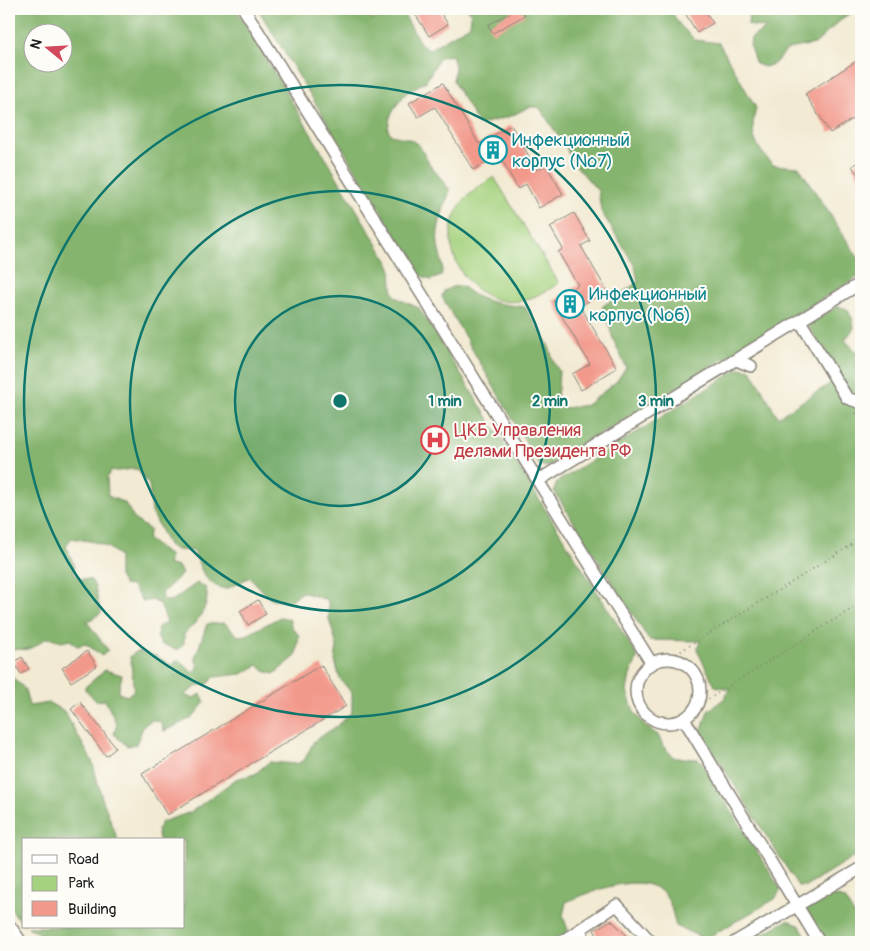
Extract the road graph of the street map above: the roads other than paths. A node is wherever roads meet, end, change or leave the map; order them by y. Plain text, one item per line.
1 (244, 9) edge
2 (861, 283) edge
3 (800, 321) junction
4 (736, 360) junction
5 (751, 366) dead end
6 (861, 403) edge
7 (539, 480) junction
8 (652, 664) junction
9 (684, 719) junction
10 (861, 868) edge
11 (798, 906) junction
12 (9, 925) edge
13 (579, 930) junction
14 (21, 942) edge
15 (561, 942) edge
16 (586, 942) edge
17 (651, 942) edge
18 (735, 942) edge
19 (820, 942) edge

1 - 7 lane
2 - 3 lane
3 - 4 lane
3 - 6 lane
4 - 5 lane
4 - 7 lane
7 - 8 lane
8 - 9 lane
8 - 9 lane
9 - 11 lane
10 - 11 lane
11 - 18 lane
11 - 19 lane
12 - 14 lane
13 - 15 lane
13 - 16 lane
13 - 17 lane

